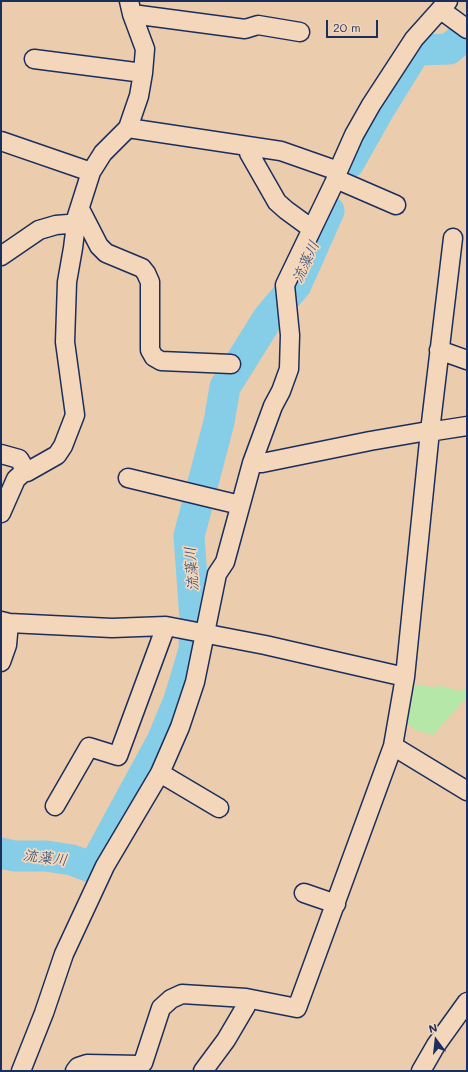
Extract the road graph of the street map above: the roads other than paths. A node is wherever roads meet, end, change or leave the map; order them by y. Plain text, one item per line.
1 (444, 5) edge
2 (131, 7) edge
3 (466, 28) edge
4 (300, 32) dead end
5 (34, 59) dead end
6 (143, 73) junction
7 (128, 128) junction
8 (1, 141) edge
9 (249, 146) junction
10 (91, 172) junction
11 (337, 175) junction
12 (396, 205) dead end
13 (78, 217) junction
14 (312, 229) junction
15 (453, 238) dead end
16 (1, 256) edge
17 (439, 350) junction
18 (467, 360) edge
19 (231, 364) dead end
20 (467, 426) edge
21 (430, 431) junction
22 (1, 454) edge
23 (252, 463) junction
24 (24, 472) junction
25 (128, 478) dead end
26 (240, 505) junction
27 (1, 513) edge
28 (5, 622) edge
29 (166, 626) junction
30 (198, 632) junction
31 (1, 662) edge
32 (406, 677) junction
33 (393, 746) junction
34 (160, 773) junction
35 (467, 791) edge
36 (55, 806) dead end
37 (219, 808) dead end
38 (304, 893) dead end
39 (336, 904) junction
40 (246, 998) junction
41 (467, 1002) edge
42 (20, 1071) edge
43 (75, 1071) edge
44 (202, 1071) edge
45 (420, 1071) edge

1 - 3 street
1 - 11 street
2 - 4 street
2 - 6 street
5 - 6 street
6 - 7 street
7 - 9 street
7 - 10 street
8 - 10 street
9 - 11 street
9 - 14 street
10 - 13 street
11 - 12 street
11 - 14 street
13 - 16 street
13 - 19 street
13 - 24 street
14 - 23 street
15 - 17 street
17 - 18 street
17 - 21 street
20 - 21 street
21 - 23 street
21 - 32 street
22 - 24 street
23 - 26 street
24 - 27 street
25 - 26 street
26 - 30 street
28 - 29 street
28 - 31 street
29 - 30 street
29 - 36 street
30 - 32 street
30 - 34 street
32 - 33 street
33 - 35 street
33 - 39 street
34 - 37 street
34 - 42 street
38 - 39 street
39 - 40 street
40 - 43 street
40 - 44 street
41 - 45 street

